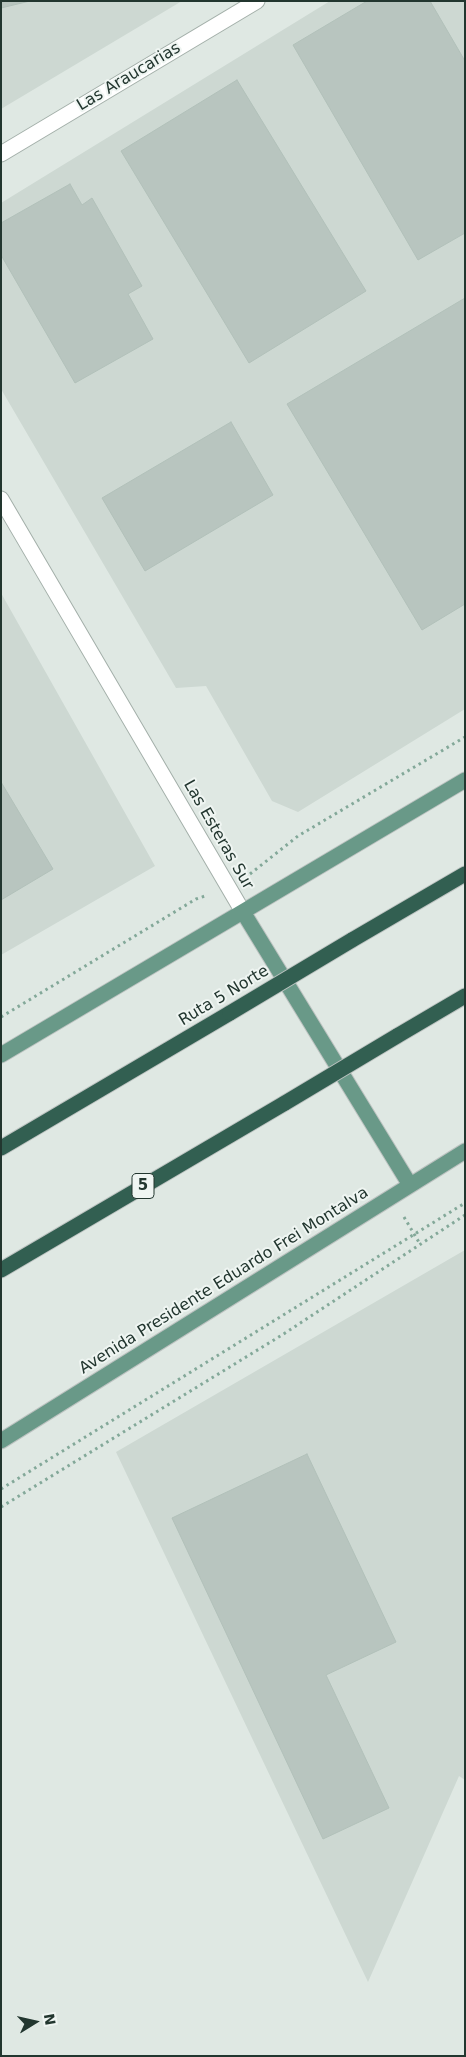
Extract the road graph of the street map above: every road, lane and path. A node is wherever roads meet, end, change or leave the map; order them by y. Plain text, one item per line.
1 (258, 1) edge
2 (1, 154) edge
3 (1, 499) edge
4 (465, 780) edge
5 (465, 874) edge
6 (243, 912) junction
7 (465, 996) edge
8 (1, 1055) edge
9 (1, 1148) edge
10 (465, 1151) edge
11 (410, 1185) junction
12 (392, 1196) junction
13 (465, 1202) edge
14 (465, 1215) edge
15 (414, 1233) junction
16 (420, 1244) junction
17 (1, 1270) edge
18 (1, 1441) edge
19 (1, 1489) edge
20 (1, 1507) edge

1 - 2 street, Las Araucarias
3 - 6 street, Las Esteras Sur
4 - 6 main road
5 - 9 highway, Ruta 5 Norte, bridge
6 - 8 main road
6 - 11 main road, Las Esteras Sur
7 - 17 highway, 5, bridge
10 - 11 main road, Avenida Presidente Eduardo Frei Montalva
11 - 12 main road, Avenida Presidente Eduardo Frei Montalva
12 - 15 path
12 - 18 main road, Avenida Presidente Eduardo Frei Montalva
13 - 15 path
14 - 16 path
15 - 16 path
15 - 19 path
16 - 20 path

